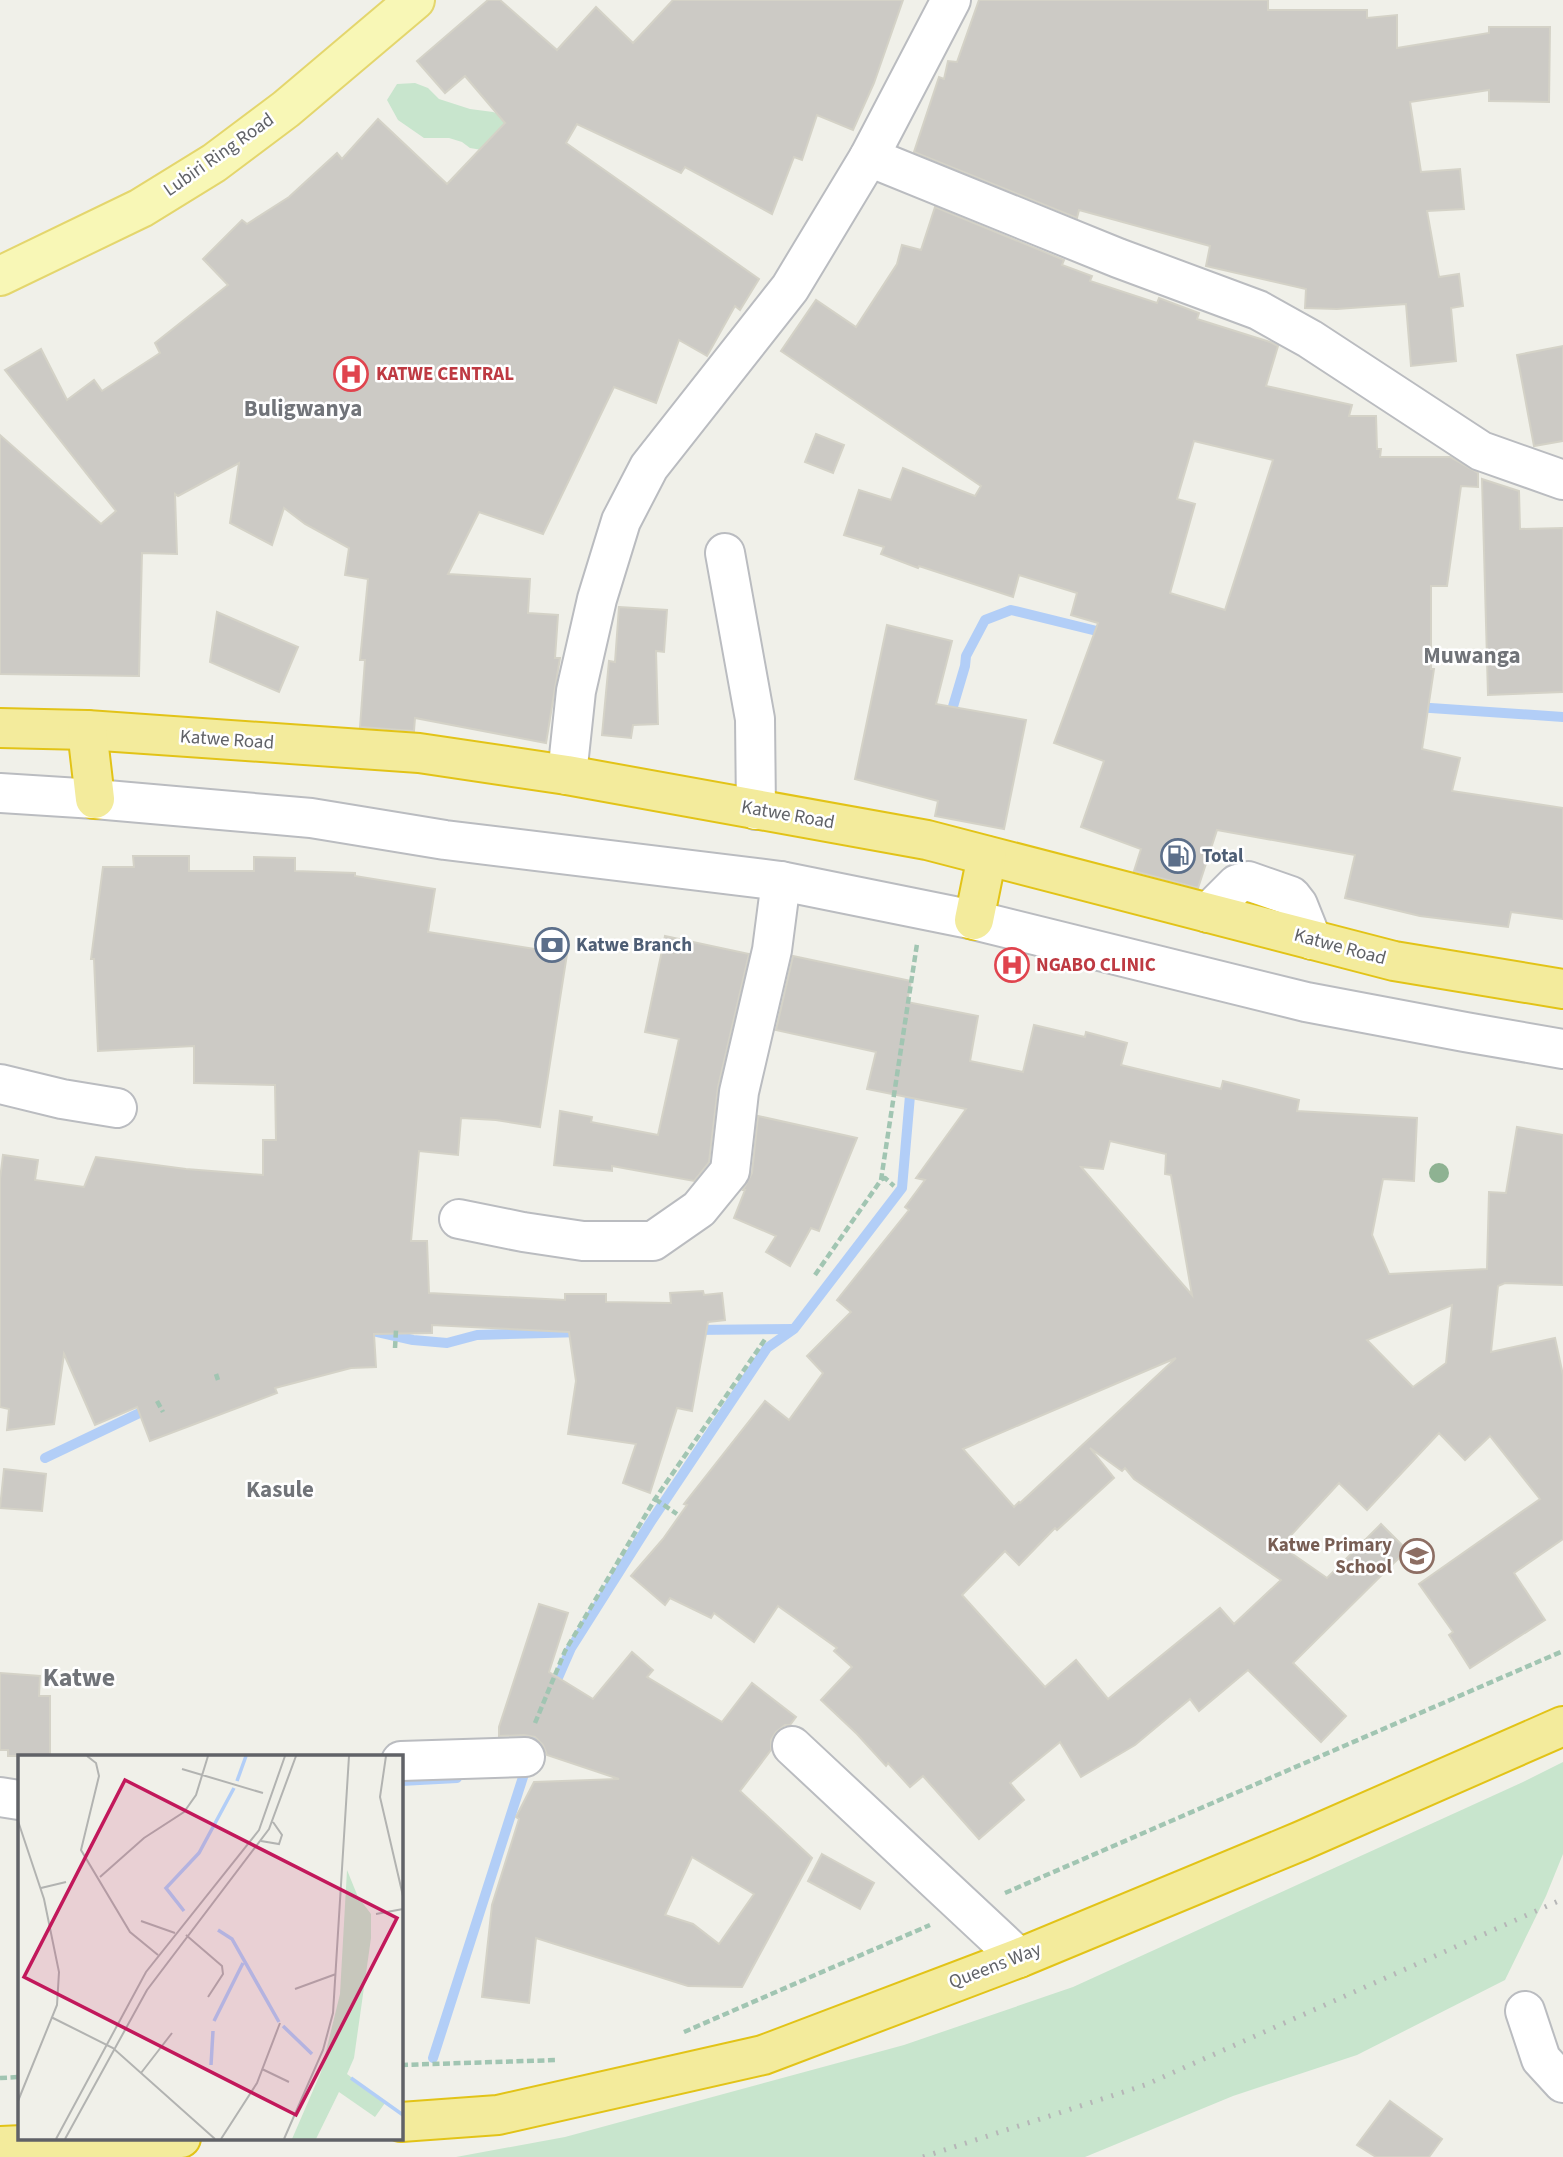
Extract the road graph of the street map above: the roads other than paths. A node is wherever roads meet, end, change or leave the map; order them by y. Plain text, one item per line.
1 (415, 0) edge
2 (951, 0) edge
3 (869, 157) junction
4 (0, 275) edge
5 (1563, 480) edge
6 (725, 553) dead end
7 (0, 728) edge
8 (87, 730) junction
9 (567, 775) junction
10 (0, 793) edge
11 (95, 799) junction
12 (756, 810) junction
13 (987, 856) junction
14 (781, 881) junction
15 (974, 920) junction
16 (1563, 989) edge
17 (1563, 1049) edge
18 (0, 1084) edge
19 (117, 1108) dead end
20 (459, 1219) dead end
21 (1563, 1726) edge
22 (792, 1746) dead end
23 (525, 1757) road end
24 (402, 1761) edge
25 (0, 1797) edge
26 (18, 1800) edge
27 (1019, 1958) junction
28 (1525, 2011) dead end
29 (1563, 2083) edge
30 (402, 2122) edge
31 (136, 2140) edge
32 (0, 2146) edge

1 - 4 main road, Lubiri Ring Road
2 - 3 street
3 - 5 street
3 - 9 street
6 - 12 street
7 - 8 highway, Katwe Road
8 - 9 highway, Katwe Road
8 - 11 highway
9 - 12 highway, Katwe Road
10 - 11 street
11 - 14 street
12 - 13 highway, Katwe Road
13 - 15 highway
13 - 16 highway, Katwe Road
14 - 15 street
14 - 20 street
15 - 17 street
18 - 19 street
21 - 27 highway, Queens Way
22 - 27 street
23 - 24 street
25 - 26 street
27 - 30 highway, Queens Way
28 - 29 street
31 - 32 highway

